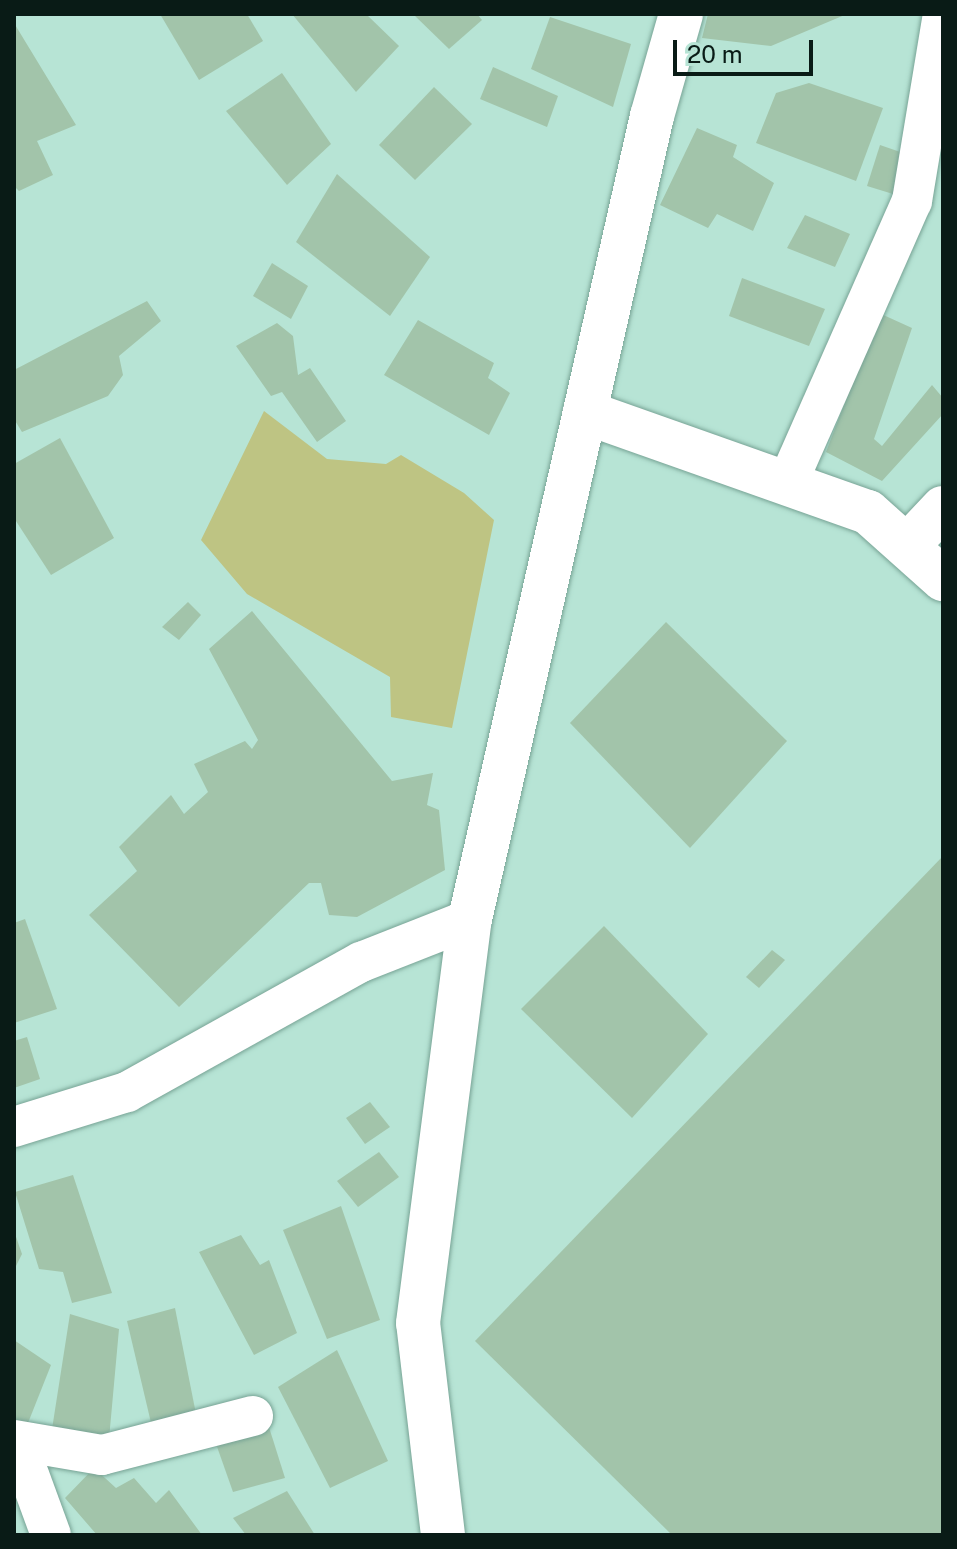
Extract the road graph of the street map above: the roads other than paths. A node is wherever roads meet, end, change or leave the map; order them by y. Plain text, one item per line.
1 (681, 14) edge
2 (943, 14) edge
3 (585, 412) junction
4 (787, 484) junction
5 (943, 508) edge
6 (908, 545) junction
7 (943, 579) edge
8 (470, 919) junction
9 (14, 1127) edge
10 (253, 1416) dead end
11 (15, 1441) edge
12 (51, 1535) edge
13 (443, 1535) edge

1 - 3 street
2 - 4 street
3 - 4 street
3 - 8 street
4 - 6 street
5 - 6 street
6 - 7 street
8 - 9 street
8 - 13 street
10 - 11 street
11 - 12 street

